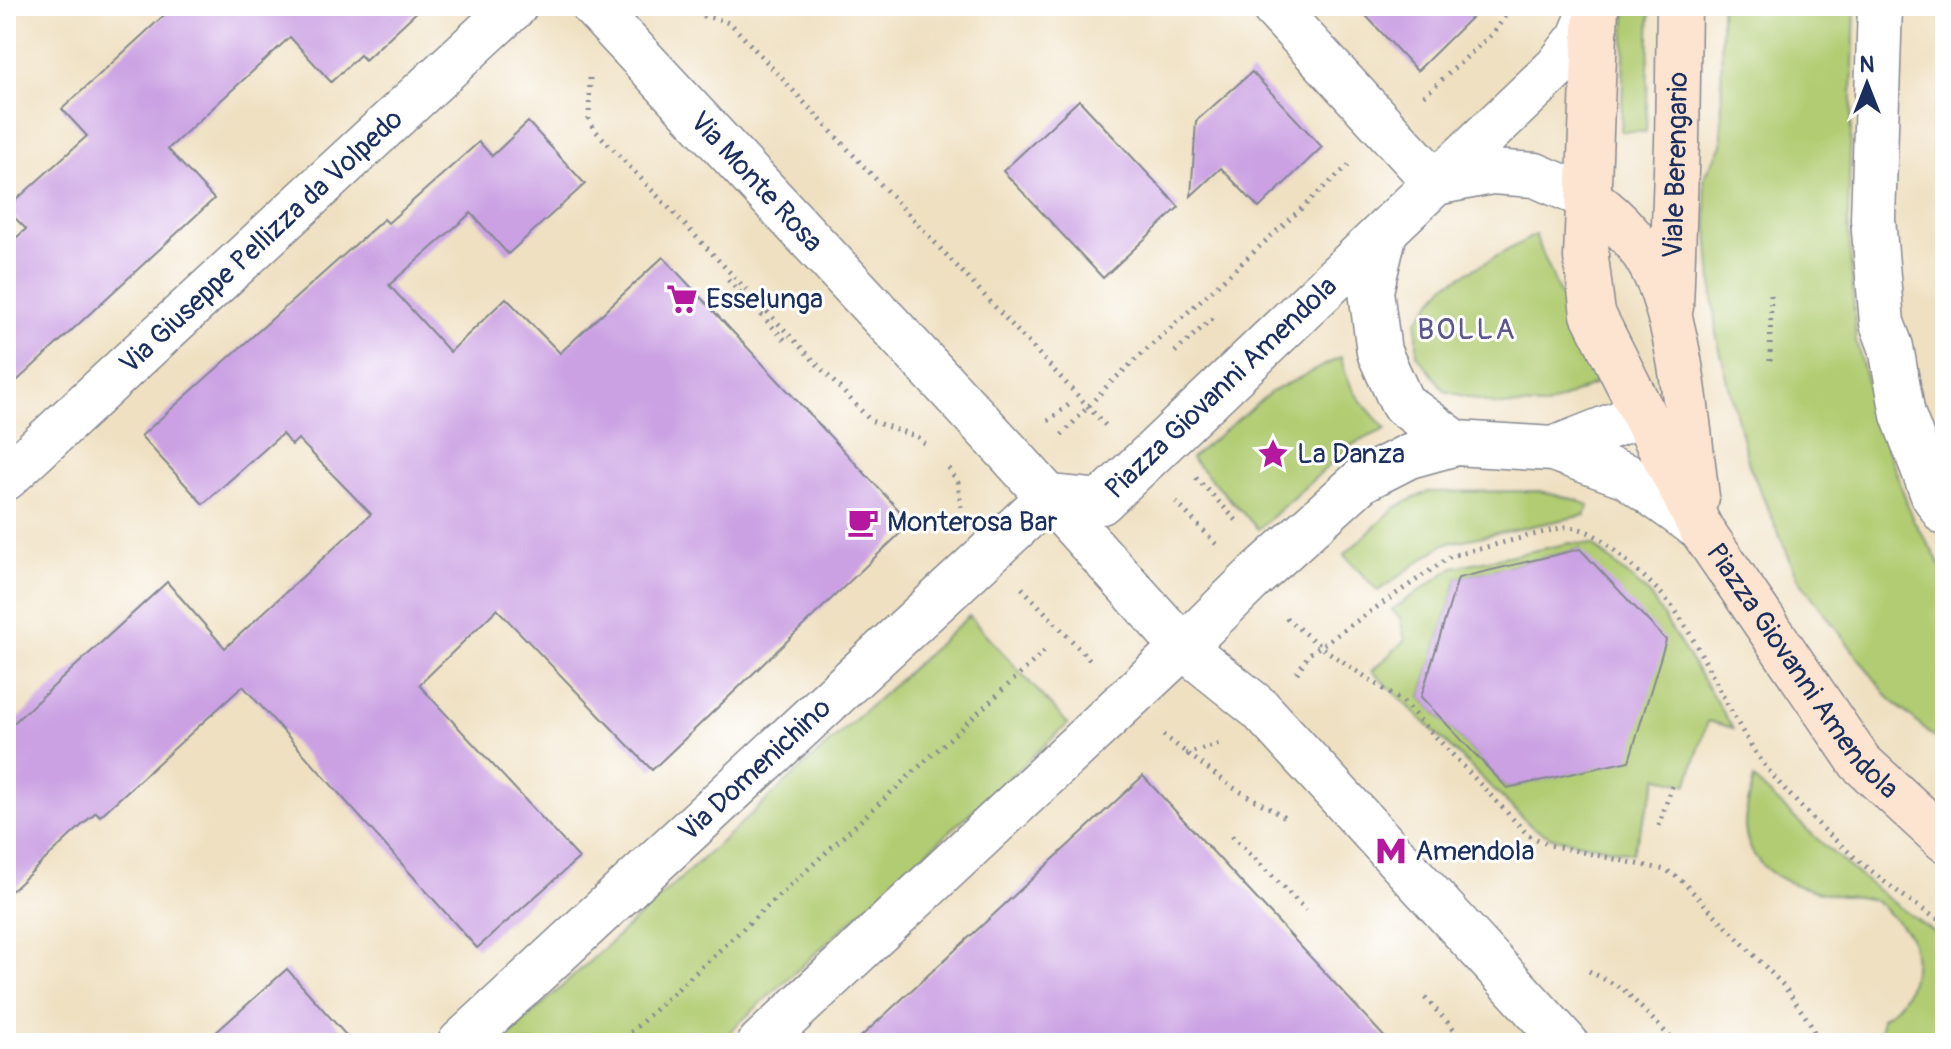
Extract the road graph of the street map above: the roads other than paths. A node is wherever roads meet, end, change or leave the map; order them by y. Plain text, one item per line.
1 (515, 6) edge
2 (593, 6) edge
3 (1273, 6) edge
4 (1594, 6) edge
5 (1679, 6) edge
6 (1880, 6) edge
7 (1436, 183) junction
8 (1589, 198) junction
9 (1385, 232) junction
10 (1675, 346) junction
11 (1642, 414) junction
12 (1456, 443) junction
13 (1553, 449) junction
14 (6, 478) edge
15 (1049, 497) junction
16 (1945, 513) edge
17 (1701, 529) junction
18 (1183, 647) junction
19 (1945, 840) edge
20 (460, 1043) edge
21 (760, 1043) edge
22 (1566, 1043) edge

1 - 14 street, Via Giuseppe Pellizza da Volpedo
2 - 15 street, Via Monte Rosa
3 - 7 street
4 - 7 street, Piazza Giovanni Amendola
4 - 8 main road
5 - 10 main road, Viale Berengario
6 - 16 street
7 - 8 street, Piazza Giovanni Amendola
7 - 9 street, Piazza Giovanni Amendola
8 - 10 main road, Piazza Giovanni Amendola
8 - 11 main road, Piazza Giovanni Amendola
9 - 12 street, Piazza Giovanni Amendola
9 - 15 street, Piazza Giovanni Amendola
10 - 11 main road
10 - 17 main road, Piazza Giovanni Amendola
11 - 13 street, Piazza Giovanni Amendola
11 - 17 main road, Piazza Giovanni Amendola
12 - 13 street, Piazza Giovanni Amendola
12 - 18 street, Piazza Giovanni Amendola
13 - 17 street, Piazza Giovanni Amendola
15 - 18 street
15 - 20 street, Via Domenichino
17 - 19 main road, Piazza Giovanni Amendola
18 - 21 street
18 - 22 street

